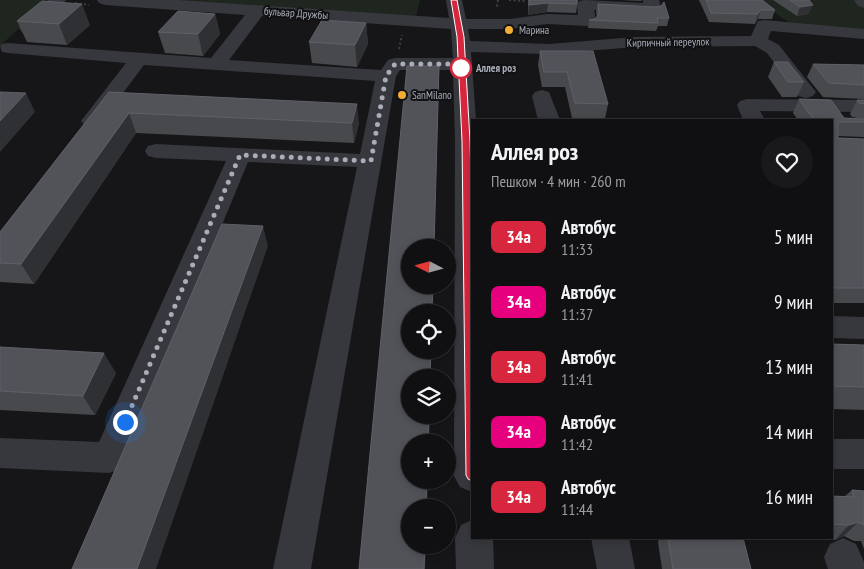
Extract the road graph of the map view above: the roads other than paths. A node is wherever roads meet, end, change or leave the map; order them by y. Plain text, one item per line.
1 (58, 0) edge
2 (105, 0) edge
3 (446, 0) edge
4 (651, 0) edge
5 (862, 0) edge
6 (864, 3) edge
7 (257, 11) junction
8 (774, 11) edge
9 (798, 27) junction
10 (456, 32) edge
11 (864, 34) edge
12 (758, 41) junction
13 (4, 51) edge
14 (148, 55) junction
15 (216, 64) junction
16 (390, 70) junction
17 (542, 96) dead end
18 (824, 106) junction
19 (864, 106) edge
20 (549, 119) edge
21 (754, 119) edge
22 (864, 126) edge
23 (79, 135) edge
24 (469, 141) edge
25 (156, 151) dead end
26 (240, 155) junction
27 (371, 161) junction
28 (833, 328) edge
29 (864, 328) edge
30 (471, 350) edge
31 (0, 454) edge
32 (833, 454) edge
33 (864, 454) edge
34 (474, 539) edge
35 (610, 539) edge
36 (292, 569) edge
37 (475, 569) edge
38 (616, 569) edge

1 - 13 street
2 - 7 street, бульвар Дружбы
3 - 10 street
4 - 10 street
5 - 6 street
7 - 10 street, бульвар Дружбы
7 - 15 street
8 - 9 street
9 - 11 street
9 - 12 street
10 - 12 street, Кирпичный переулок
10 - 16 street
10 - 24 street
12 - 18 street
13 - 14 street
14 - 15 street
14 - 23 street
15 - 16 street
16 - 27 street
17 - 20 street
18 - 19 street
18 - 21 street
18 - 22 street
24 - 30 street
25 - 26 street
26 - 27 street
26 - 31 street
27 - 36 street
28 - 29 street
32 - 33 street
34 - 37 street
35 - 38 street

